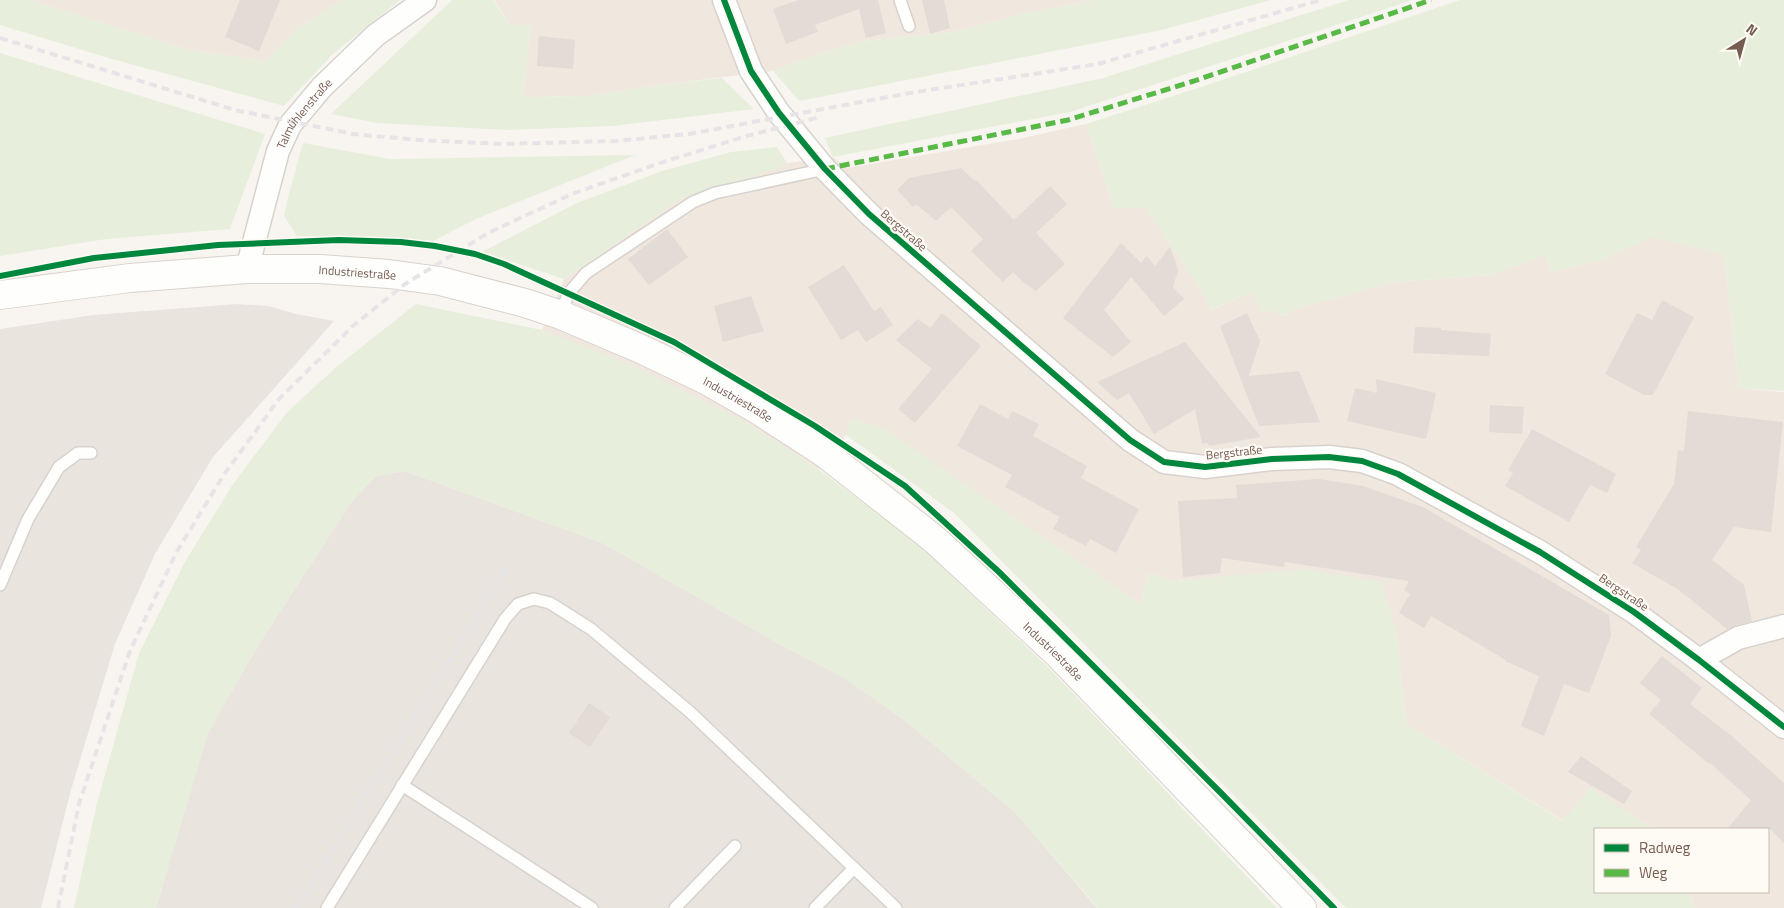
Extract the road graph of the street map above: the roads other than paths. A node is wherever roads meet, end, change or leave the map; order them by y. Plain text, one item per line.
1 (425, 0) edge
2 (724, 0) edge
3 (900, 0) edge
4 (909, 26) dead end
5 (825, 169) junction
6 (247, 269) junction
7 (0, 296) edge
8 (561, 315) junction
9 (91, 453) dead end
10 (0, 585) edge
11 (1784, 626) edge
12 (1700, 660) junction
13 (1784, 728) edge
14 (402, 785) junction
15 (735, 846) dead end
16 (854, 868) junction
17 (326, 908) edge
18 (592, 908) edge
19 (675, 908) edge
20 (816, 908) edge
21 (896, 908) edge
22 (1302, 908) edge

1 - 6 street, Talmühlenstraße
2 - 5 street, Bergstraße
3 - 4 lane
5 - 8 lane
5 - 12 street, Bergstraße
6 - 7 main road, Industriestraße
6 - 8 main road, Industriestraße
8 - 22 main road, Industriestraße
9 - 10 lane
11 - 12 street
12 - 13 street, Bergstraße
14 - 16 lane
14 - 17 lane
14 - 18 lane
15 - 19 lane
16 - 20 lane
16 - 21 lane

